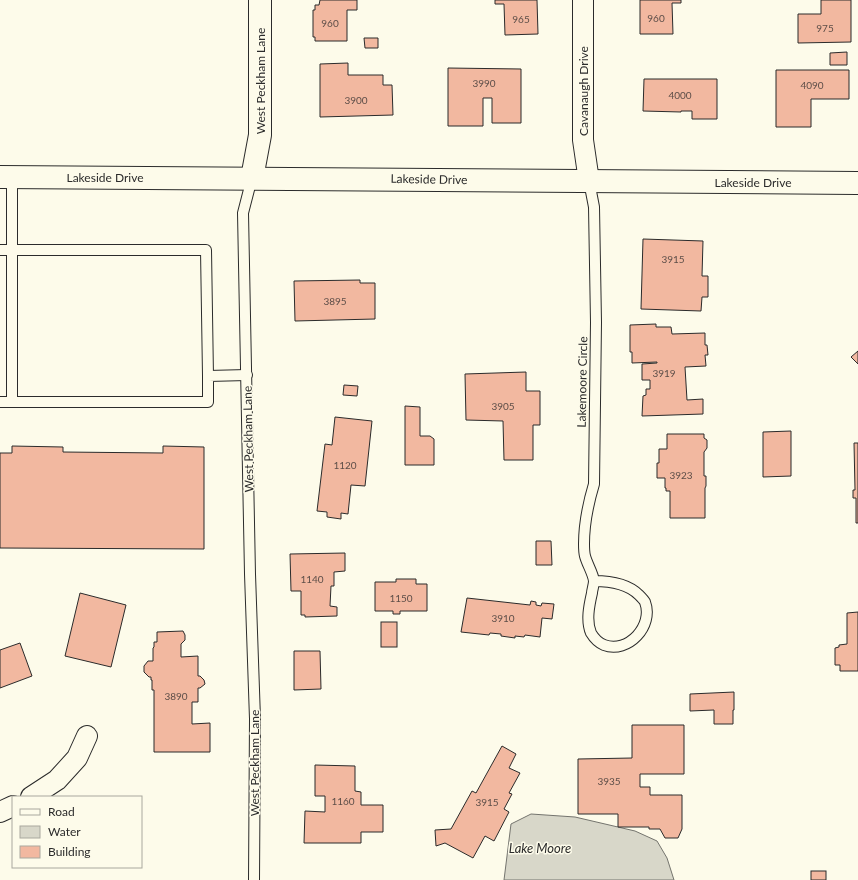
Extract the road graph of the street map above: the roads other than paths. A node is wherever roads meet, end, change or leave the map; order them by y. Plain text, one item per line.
1 (260, 0) edge
2 (583, 0) edge
3 (6, 177) edge
4 (252, 178) junction
5 (589, 181) junction
6 (858, 183) edge
7 (0, 250) edge
8 (12, 250) junction
9 (247, 375) junction
10 (208, 376) junction
11 (0, 402) edge
12 (12, 402) junction
13 (594, 581) junction
14 (87, 736) dead end
15 (33, 796) edge
16 (12, 806) edge
17 (0, 812) edge
18 (254, 880) edge

1 - 4 main road, West Peckham Lane
2 - 5 street, Cavanaugh Drive
3 - 4 main road, Lakeside Drive
3 - 8 lane
4 - 5 main road, Lakeside Drive
4 - 9 lane, West Peckham Lane
5 - 6 main road, Lakeside Drive
5 - 13 lane, Lakemoore Circle
7 - 8 lane
8 - 10 lane
8 - 12 lane
9 - 10 lane
9 - 18 lane, West Peckham Lane
10 - 12 lane
11 - 12 lane
13 - 13 lane
14 - 15 street
16 - 17 street

